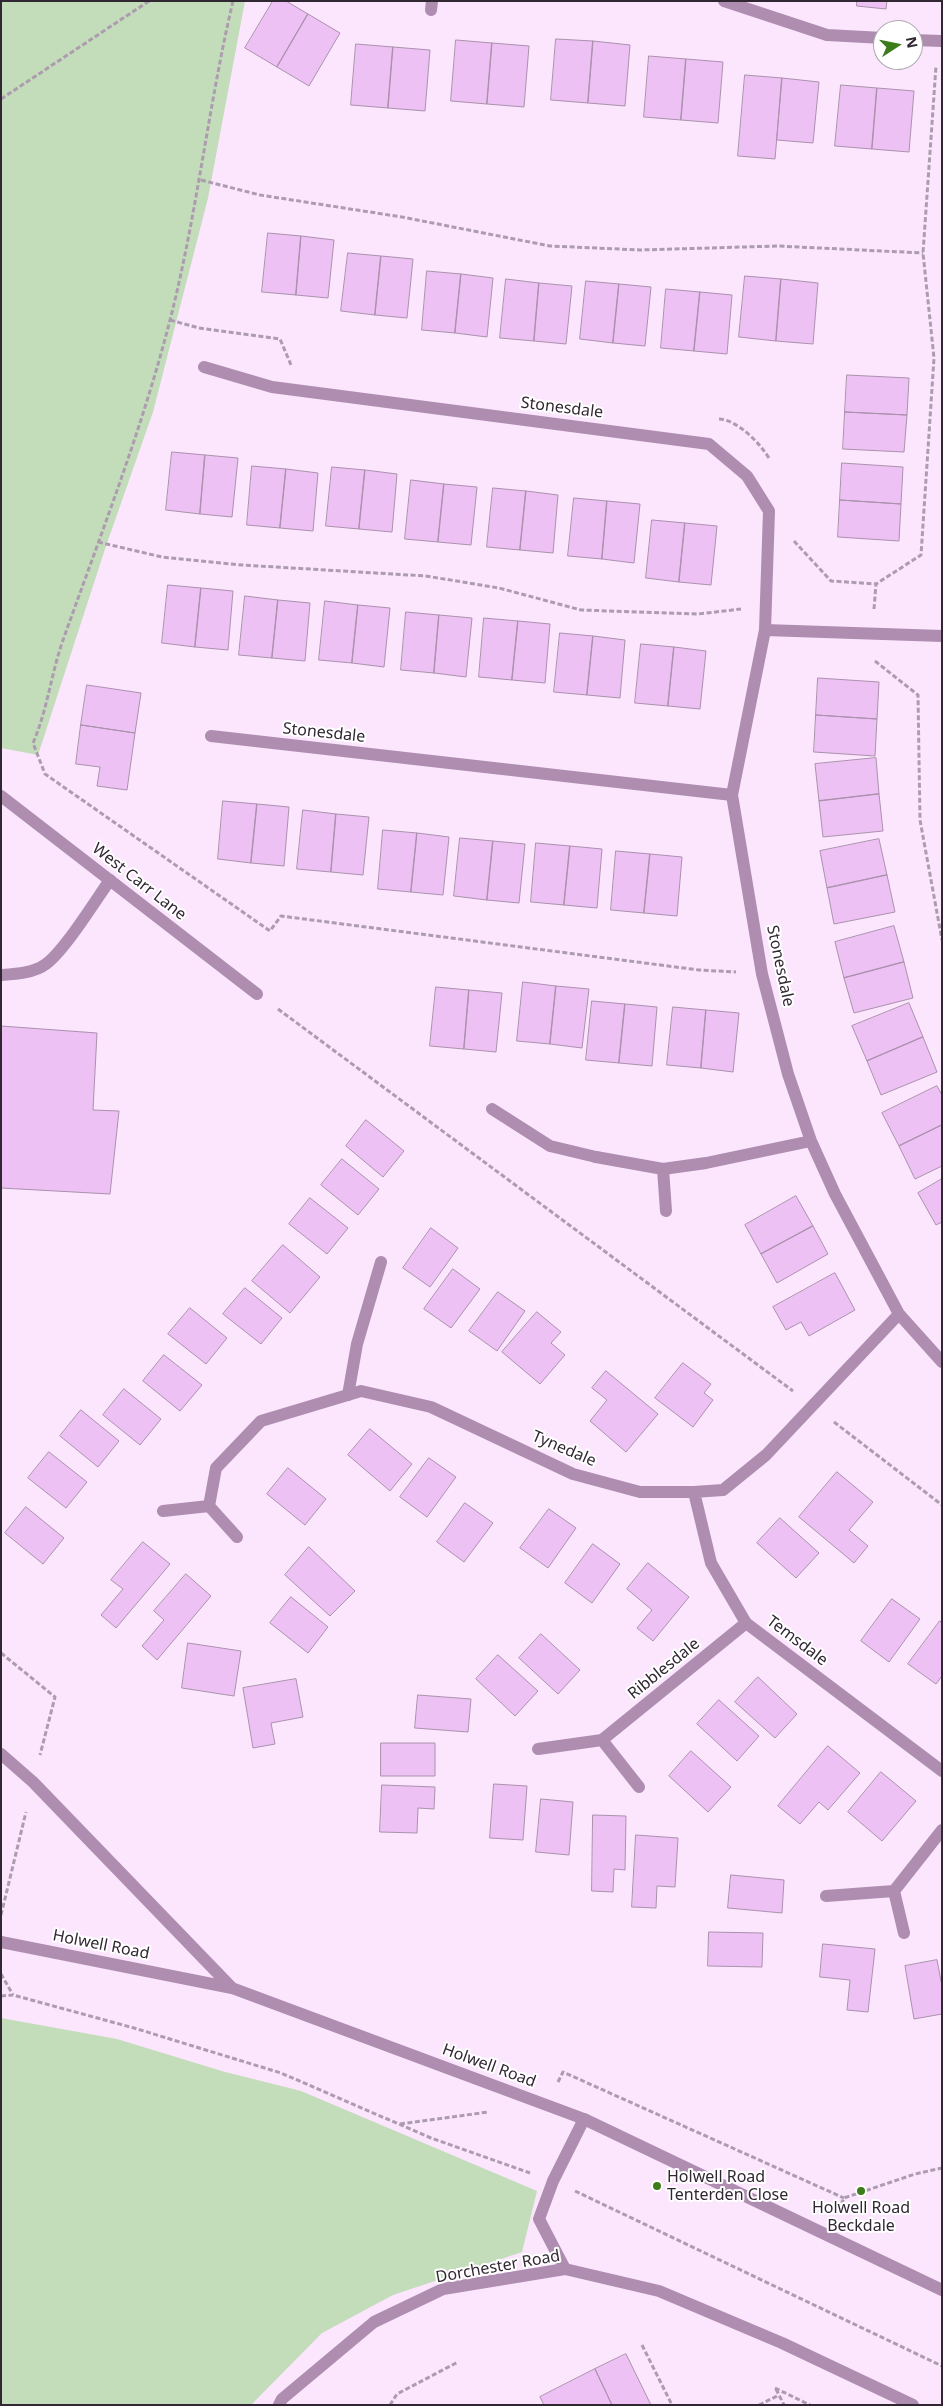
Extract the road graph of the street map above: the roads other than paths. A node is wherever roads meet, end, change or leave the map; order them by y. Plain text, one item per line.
1 (724, 1) edge
2 (873, 37) edge
3 (923, 40) edge
4 (940, 41) edge
5 (204, 367) dead end
6 (765, 630) junction
7 (942, 636) edge
8 (211, 736) dead end
9 (732, 794) junction
10 (1, 796) edge
11 (110, 880) junction
12 (1, 975) edge
13 (257, 994) road end
14 (492, 1109) dead end
15 (811, 1141) junction
16 (663, 1169) junction
17 (666, 1211) dead end
18 (382, 1262) dead end
19 (899, 1314) junction
20 (942, 1362) edge
21 (348, 1395) junction
22 (694, 1492) junction
23 (209, 1506) junction
24 (163, 1511) dead end
25 (237, 1537) dead end
26 (746, 1623) junction
27 (602, 1740) junction
28 (538, 1749) dead end
29 (1, 1754) edge
30 (942, 1771) edge
31 (639, 1787) dead end
32 (942, 1830) edge
33 (894, 1891) junction
34 (826, 1896) dead end
35 (904, 1933) dead end
36 (1, 1942) edge
37 (232, 1988) junction
38 (584, 2119) junction
39 (565, 2269) junction
40 (942, 2290) edge
41 (279, 2405) edge
42 (913, 2405) edge

1 - 2 street
3 - 4 street
5 - 6 street, Stonesdale
6 - 7 street
6 - 9 street, Stonesdale
8 - 9 street, Stonesdale
9 - 15 street, Stonesdale
10 - 11 street, West Carr Lane
11 - 12 street
11 - 13 street, West Carr Lane
14 - 16 street
15 - 16 street
15 - 19 street, Stonesdale
16 - 17 street
18 - 21 street
19 - 20 street, Stonesdale
19 - 22 street, Tynedale
21 - 22 street, Tynedale
21 - 23 street, Tynedale
22 - 26 street, Temsdale
23 - 24 street
23 - 25 street
26 - 27 street, Ribblesdale
26 - 30 street, Temsdale
27 - 28 street
27 - 31 street
29 - 37 street
32 - 33 street
33 - 34 street
33 - 35 street
36 - 37 street, Holwell Road
37 - 38 street, Holwell Road
38 - 39 street
38 - 40 street, Holwell Road
39 - 41 street, Dorchester Road
39 - 42 street, Dorchester Road

